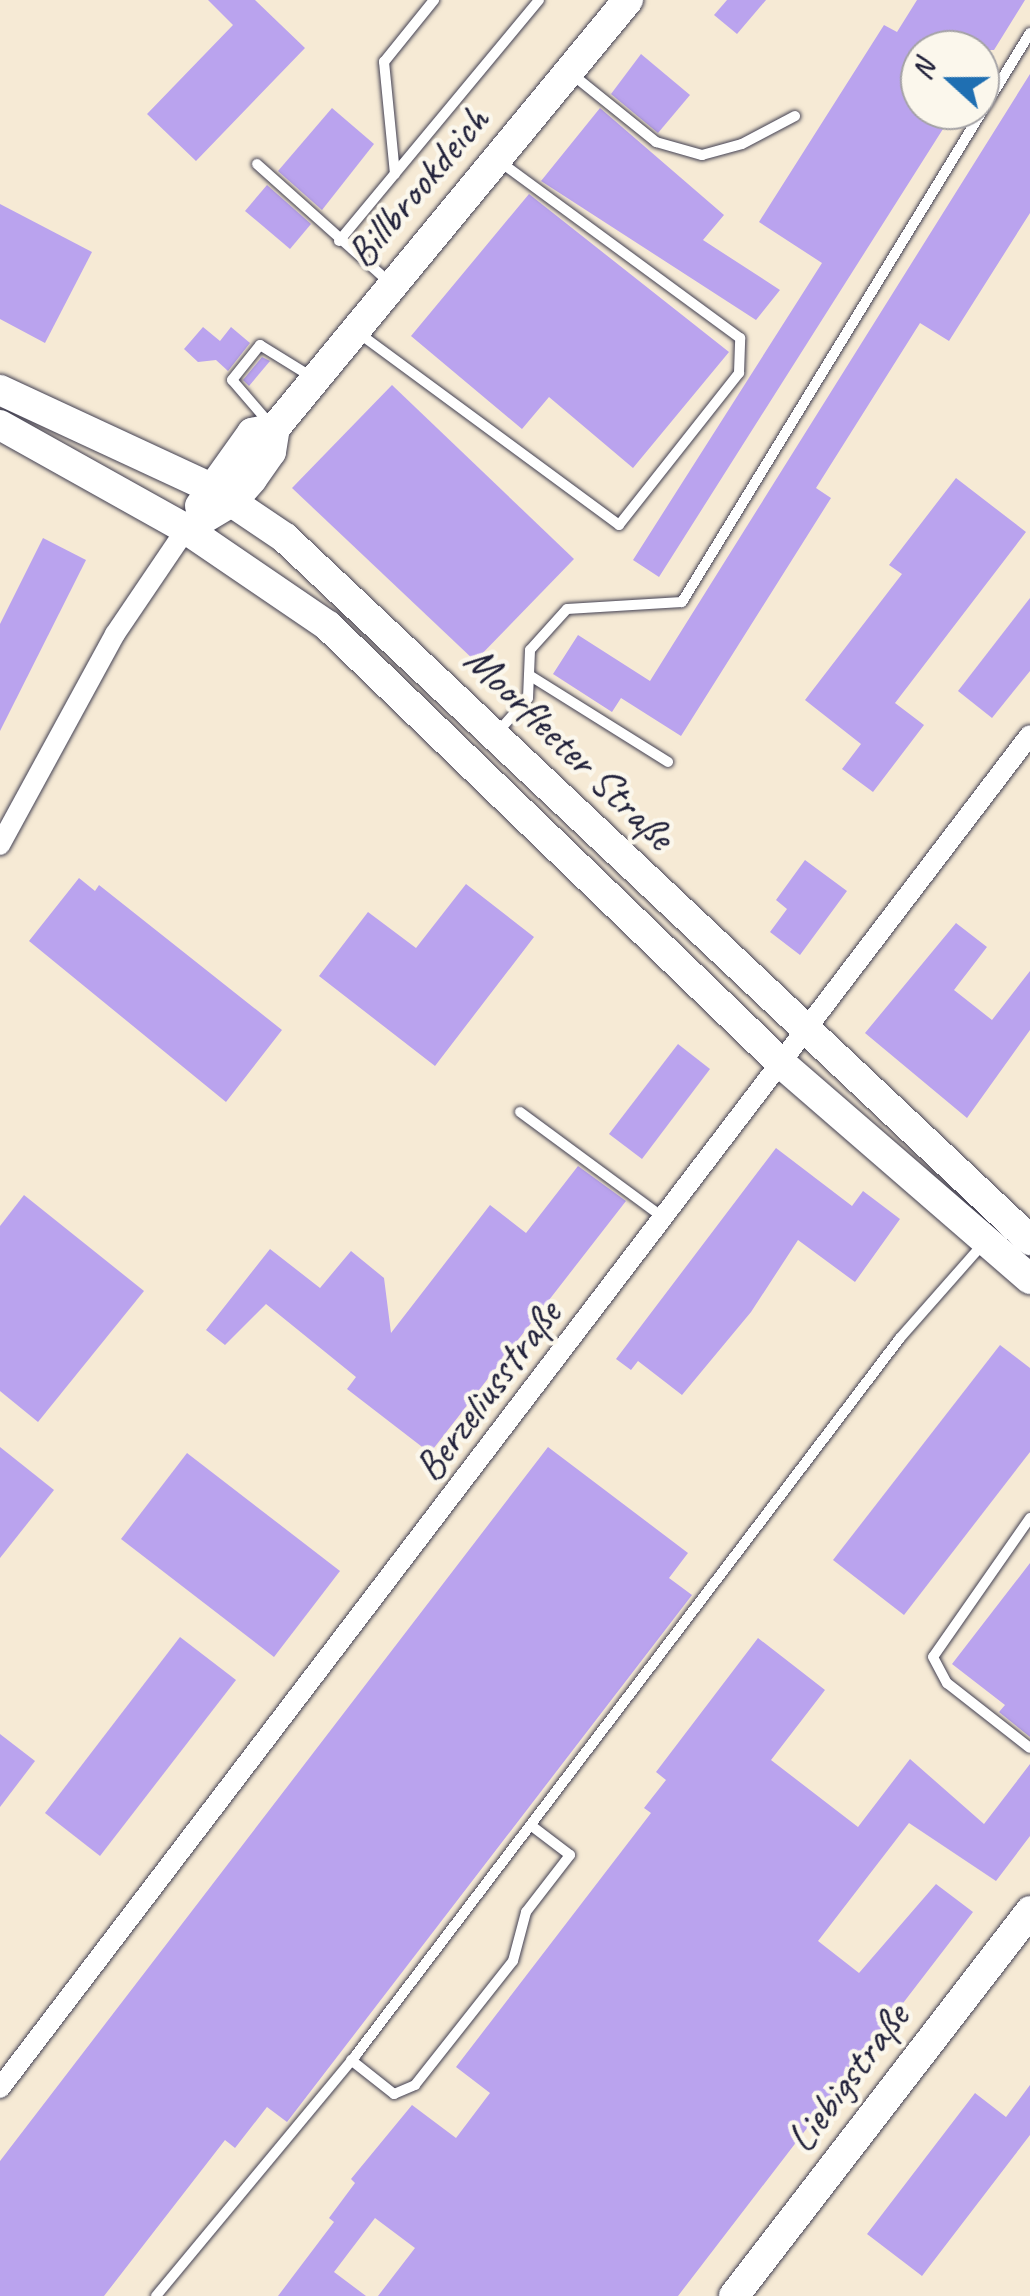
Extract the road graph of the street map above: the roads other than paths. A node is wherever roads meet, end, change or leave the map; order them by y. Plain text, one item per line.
1 (434, 0) edge
2 (540, 0) edge
3 (628, 0) edge
4 (1030, 33) edge
5 (568, 72) junction
6 (795, 116) dead end
7 (496, 158) junction
8 (257, 164) dead end
9 (395, 174) junction
10 (339, 241) junction
11 (392, 284) junction
12 (355, 330) junction
13 (316, 380) junction
14 (0, 390) edge
15 (0, 426) edge
16 (274, 428) junction
17 (222, 494) junction
18 (186, 530) junction
19 (529, 675) junction
20 (495, 734) junction
21 (1030, 735) edge
22 (668, 762) dead end
23 (0, 846) edge
24 (812, 1028) junction
25 (784, 1065) junction
26 (520, 1112) dead end
27 (1007, 1217) junction
28 (666, 1219) junction
29 (986, 1241) junction
30 (1027, 1260) edge
31 (1030, 1518) edge
32 (1030, 1748) edge
33 (532, 1826) junction
34 (1030, 1911) edge
35 (351, 2060) junction
36 (0, 2088) edge
37 (156, 2296) edge
38 (734, 2296) edge

1 - 9 lane
2 - 9 lane
3 - 5 main road, Billbrookdeich
4 - 19 lane
5 - 6 lane
5 - 7 main road, Billbrookdeich
7 - 11 main road, Billbrookdeich
7 - 12 lane
8 - 10 lane
9 - 10 lane
10 - 11 lane
11 - 12 main road, Billbrookdeich
12 - 13 main road, Billbrookdeich
13 - 16 main road, Billbrookdeich
13 - 16 lane
14 - 17 main road, Moorfleeter Straße
15 - 18 main road, Moorfleeter Straße
16 - 17 main road, Billbrookdeich
17 - 18 main road, Billbrookdeich
17 - 20 main road, Moorfleeter Straße
18 - 23 street, Billbrookdeich
18 - 25 main road, Moorfleeter Straße
19 - 20 lane
19 - 22 lane
20 - 24 main road, Moorfleeter Straße
21 - 24 street, Berzeliusstraße
24 - 25 street, Berzeliusstraße
24 - 27 main road, Moorfleeter Straße
25 - 28 street, Berzeliusstraße
25 - 29 main road, Moorfleeter Straße
26 - 28 lane
27 - 29 lane
27 - 30 main road, Moorfleeter Straße
28 - 36 street, Berzeliusstraße
29 - 30 main road, Moorfleeter Straße
29 - 33 lane
31 - 32 lane
33 - 35 lane
33 - 35 lane
34 - 38 main road, Liebigstraße
35 - 37 lane

